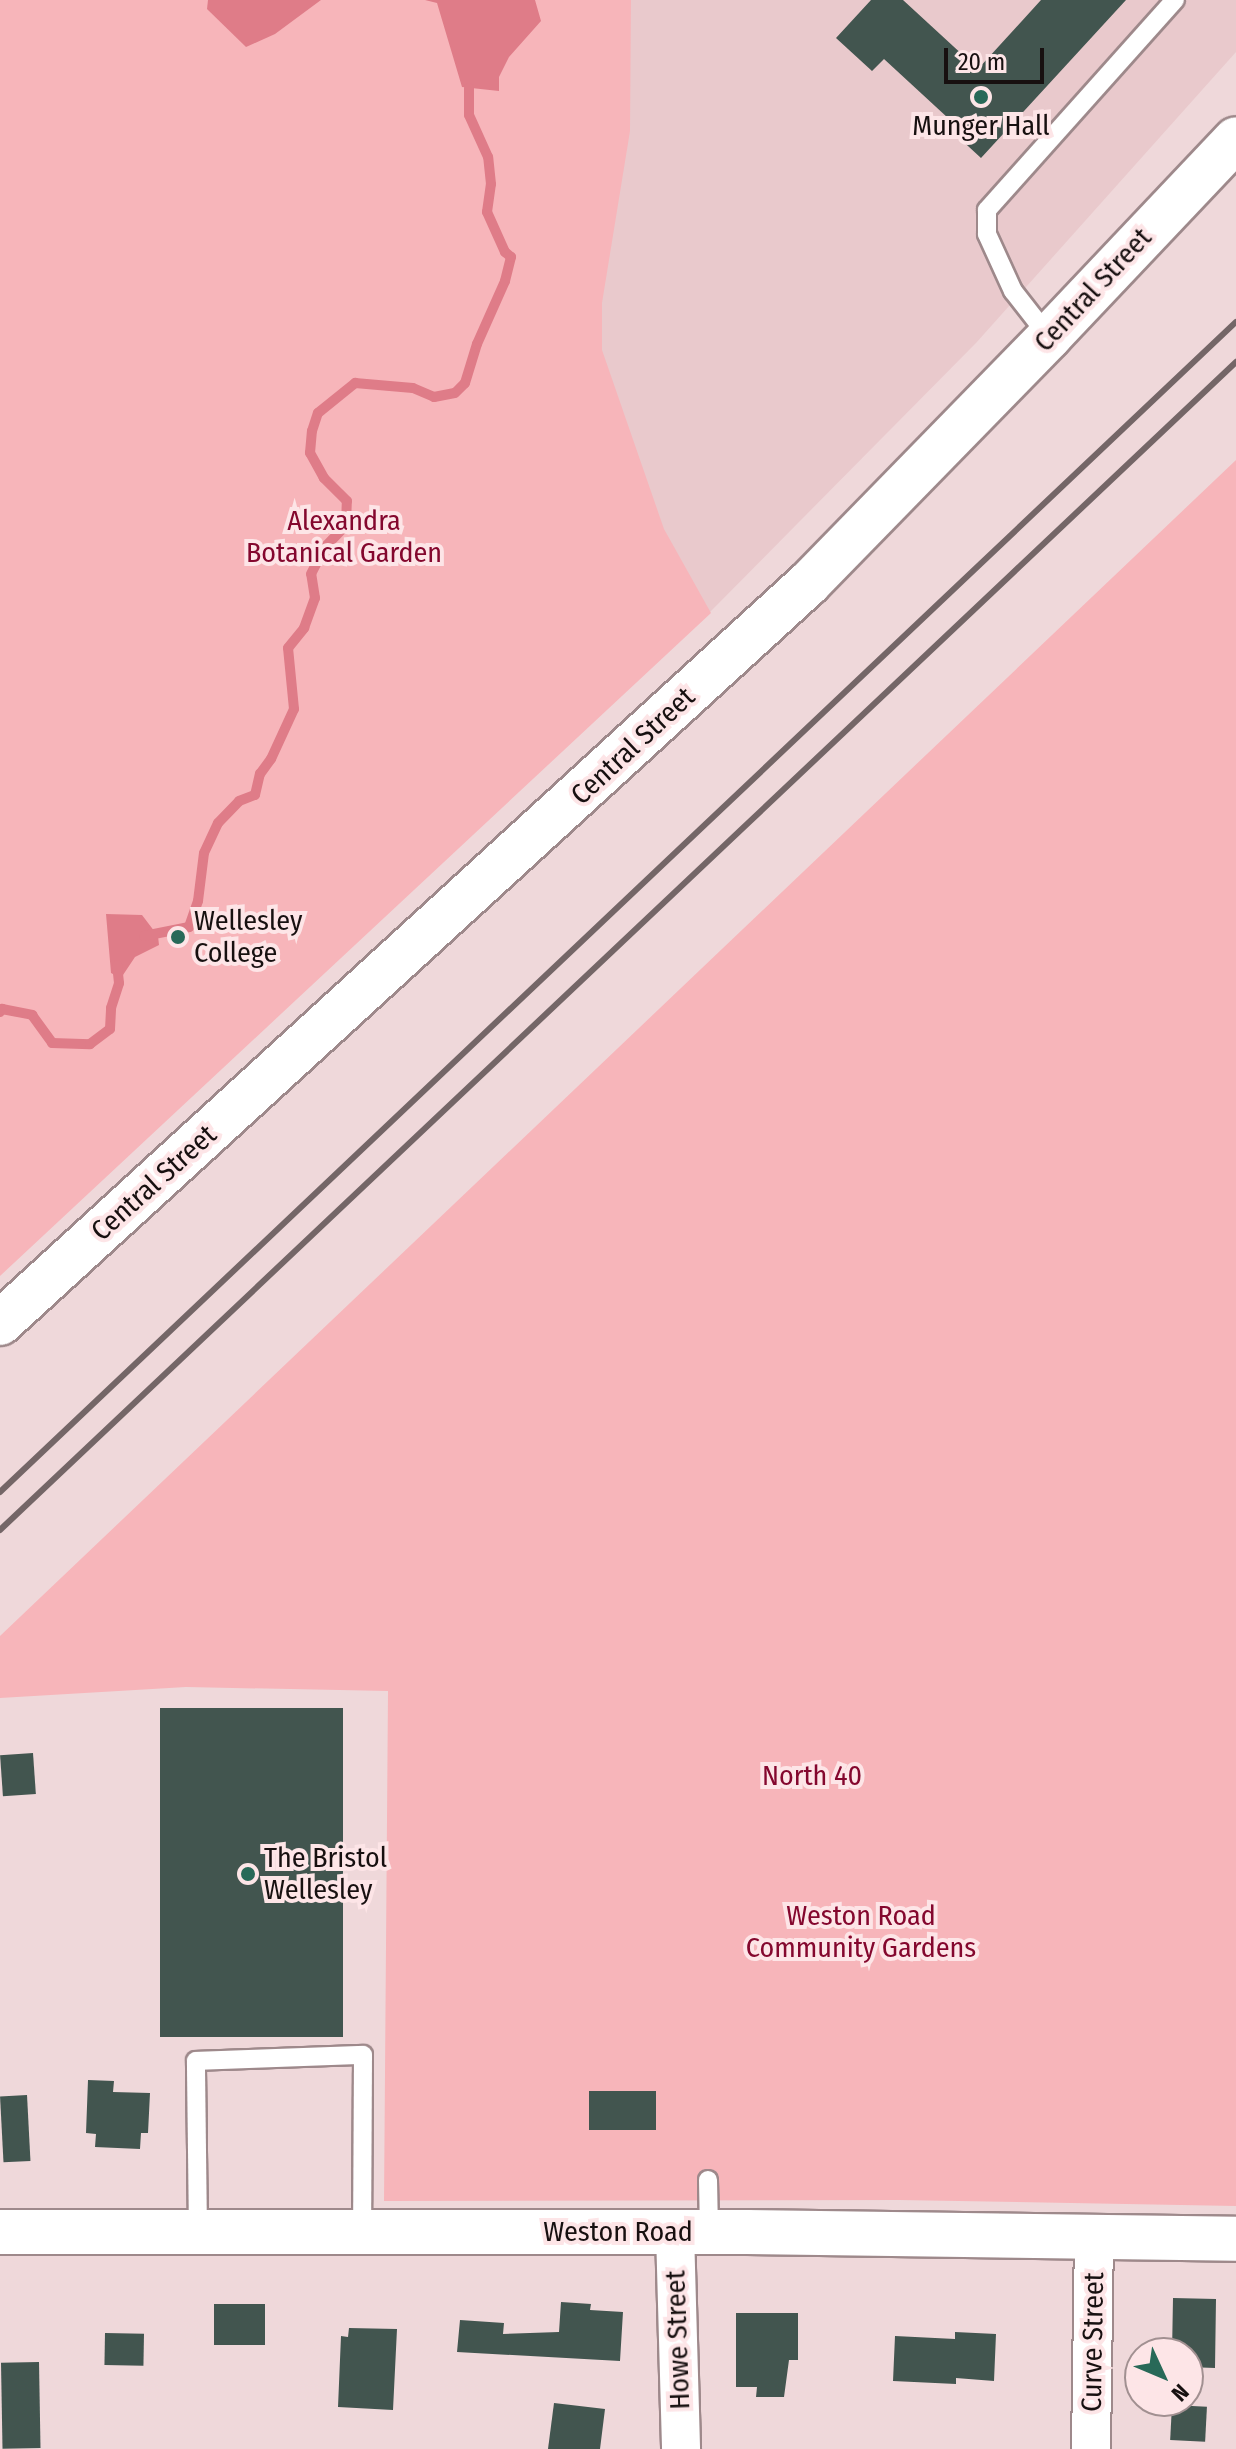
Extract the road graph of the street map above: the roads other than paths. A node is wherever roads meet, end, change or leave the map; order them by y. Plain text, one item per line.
1 (1175, 0) edge
2 (1236, 139) edge
3 (1049, 337) junction
4 (0, 1323) edge
5 (708, 2180) dead end
6 (0, 2232) edge
7 (198, 2232) junction
8 (362, 2232) junction
9 (692, 2232) junction
10 (1094, 2236) junction
11 (1236, 2239) edge
12 (681, 2449) edge
13 (1091, 2449) edge

1 - 3 lane
2 - 3 main road, Central Street
3 - 4 main road, Central Street
5 - 9 lane
6 - 7 main road, Weston Road
7 - 8 main road, Weston Road
7 - 8 lane
8 - 9 main road, Weston Road
9 - 10 main road, Weston Road
9 - 12 street, Howe Street
10 - 11 main road, Weston Road
10 - 13 street, Curve Street

